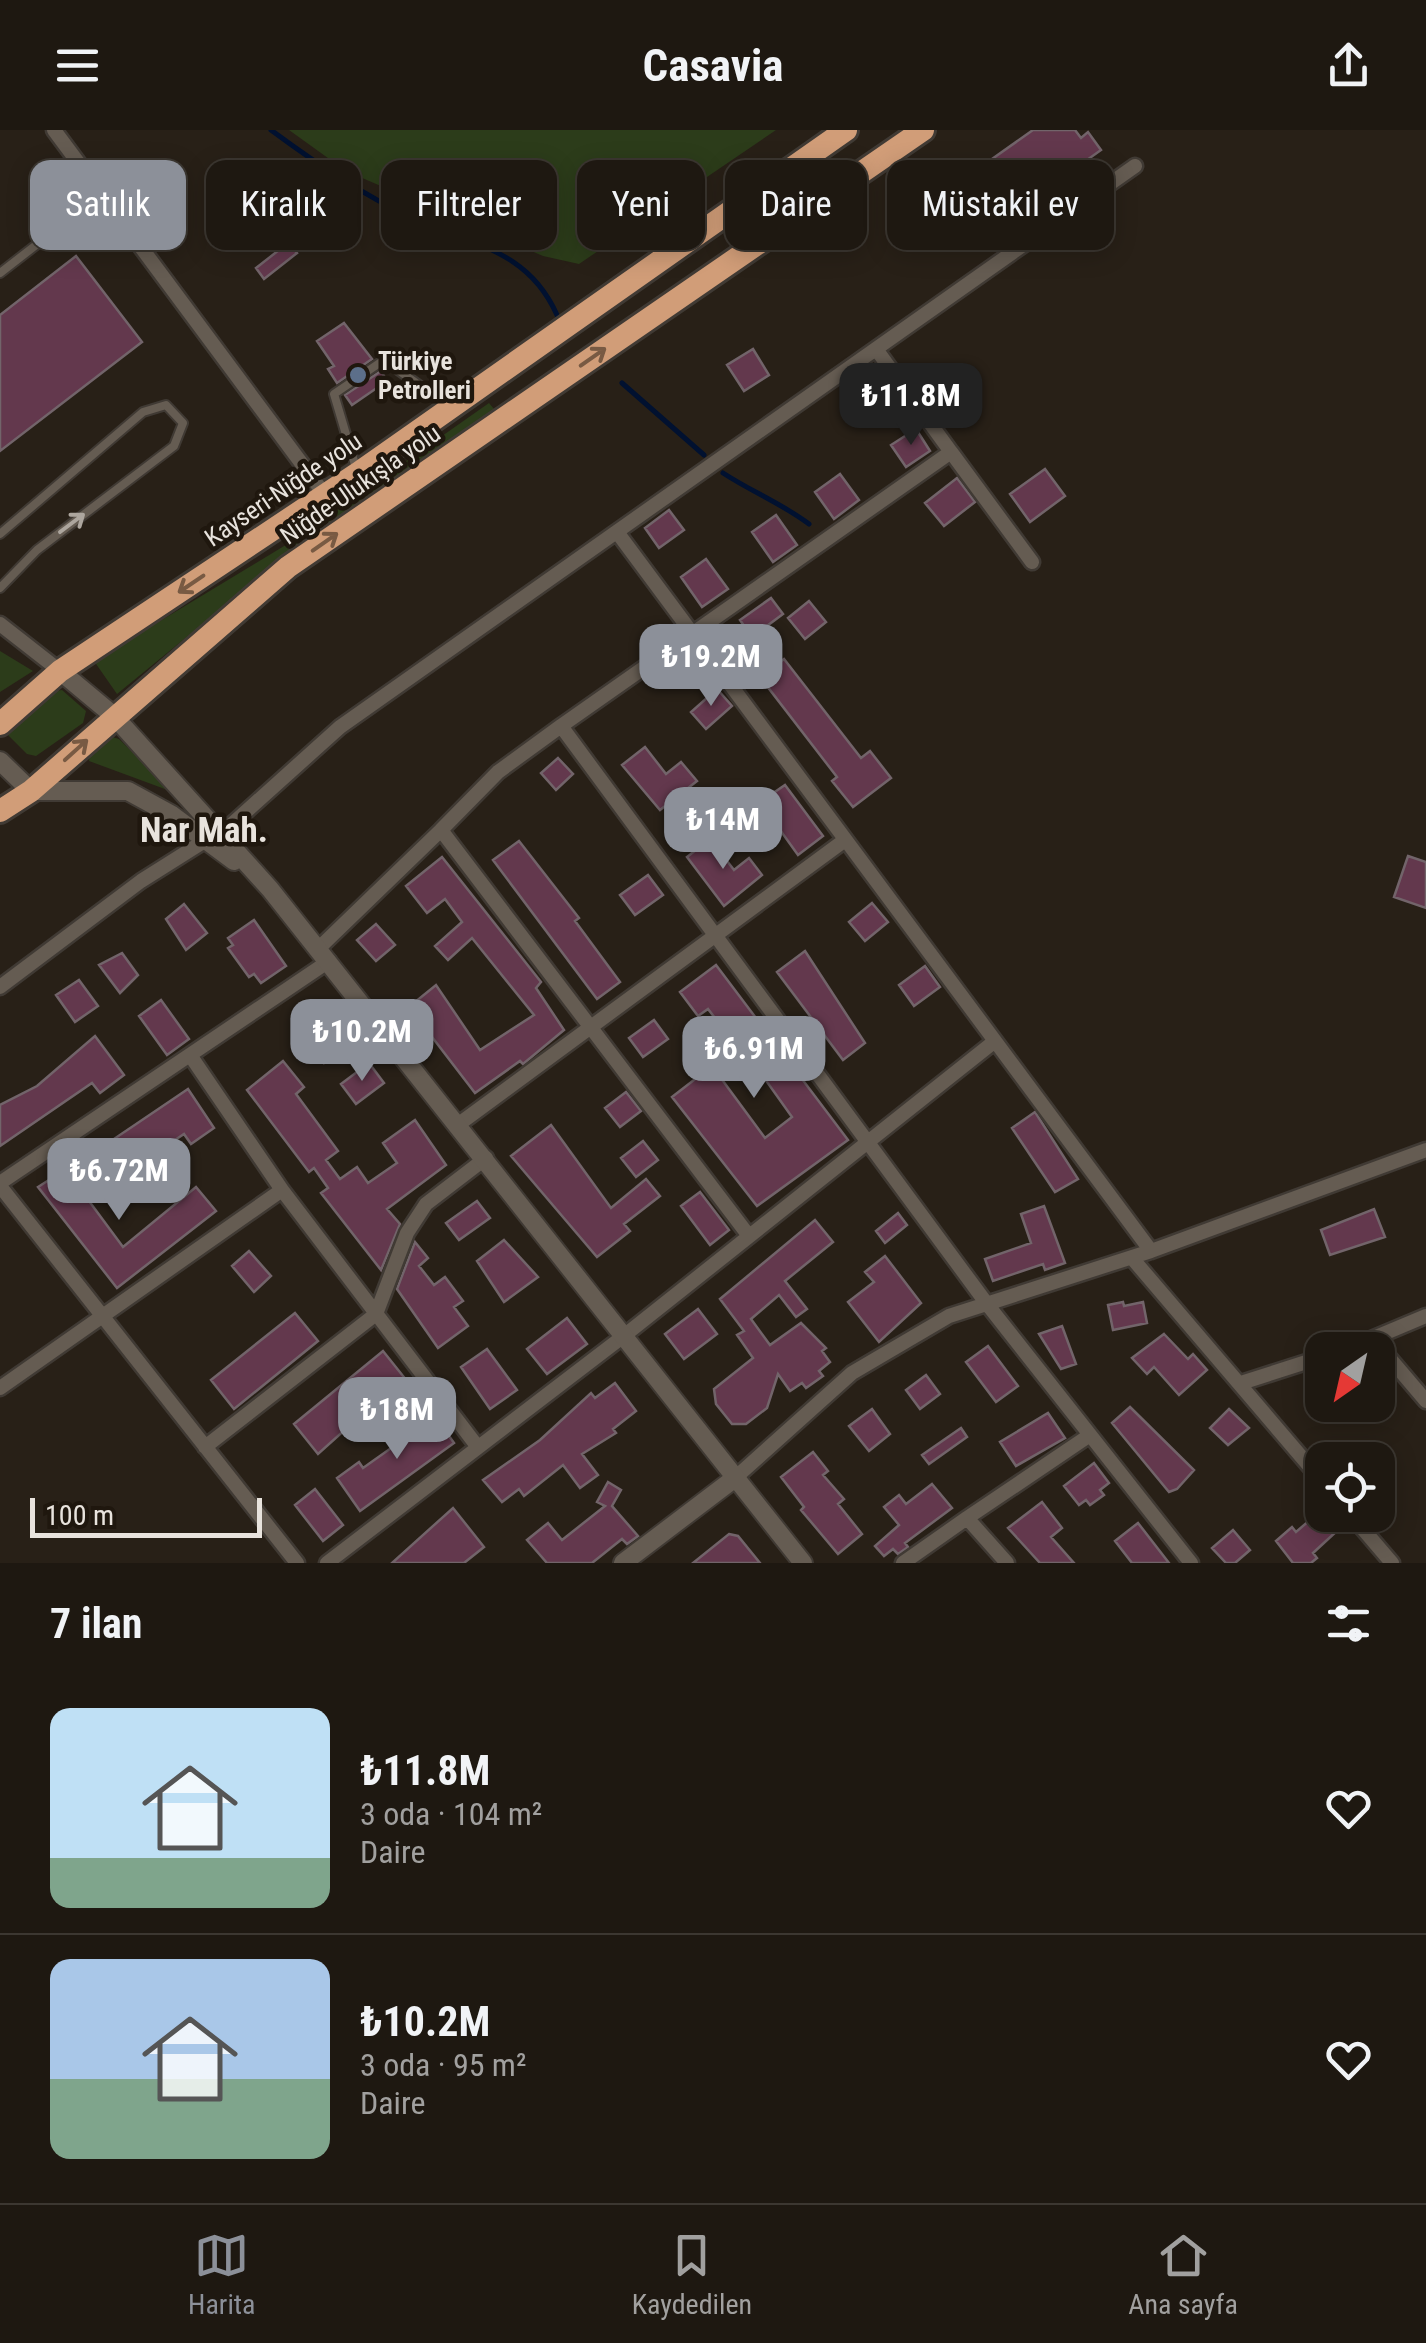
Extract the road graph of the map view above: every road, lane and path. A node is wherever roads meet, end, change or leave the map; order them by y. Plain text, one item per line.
1 (54, 130) edge
2 (846, 130) edge
3 (923, 130) edge
4 (76, 160) edge
5 (1136, 166) dead end
6 (30, 250) edge
7 (144, 250) edge
8 (0, 273) edge
9 (876, 349) junction
10 (450, 408) junction
11 (951, 452) junction
12 (358, 473) junction
13 (326, 495) junction
14 (617, 532) junction
15 (0, 534) edge
16 (1032, 562) dead end
17 (0, 588) edge
18 (0, 624) edge
19 (691, 632) junction
20 (60, 671) junction
21 (114, 716) junction
22 (0, 724) edge
23 (561, 726) junction
24 (0, 761) edge
25 (31, 791) junction
26 (0, 810) edge
27 (441, 830) junction
28 (214, 837) junction
29 (846, 840) junction
30 (716, 935) junction
31 (324, 955) junction
32 (0, 987) edge
33 (590, 1027) junction
34 (995, 1041) junction
35 (190, 1055) junction
36 (459, 1124) junction
37 (870, 1140) junction
38 (1419, 1153) edge
39 (486, 1158) junction
40 (1426, 1168) edge
41 (0, 1185) edge
42 (282, 1190) junction
43 (749, 1236) junction
44 (1151, 1251) junction
45 (1132, 1258) junction
46 (987, 1304) junction
47 (376, 1314) junction
48 (102, 1316) junction
49 (1426, 1316) edge
50 (1391, 1332) edge
51 (625, 1335) junction
52 (1305, 1362) edge
53 (1395, 1365) edge
54 (1240, 1383) junction
55 (0, 1388) edge
56 (1426, 1401) edge
57 (1090, 1435) junction
58 (477, 1446) junction
59 (205, 1447) junction
60 (1305, 1461) edge
61 (735, 1478) junction
62 (967, 1518) junction
63 (1366, 1532) edge
64 (297, 1563) edge
65 (327, 1563) edge
66 (623, 1563) edge
67 (803, 1563) edge
68 (902, 1563) edge
69 (1006, 1563) edge
70 (1191, 1563) edge
71 (1392, 1563) edge

1 - 4 street
2 - 10 highway, Kayseri-Niğde yolu
21 -> 3 highway, Niğde-Ulukışla yolu
5 - 9 street
6 - 8 lane
7 - 13 street
9 - 11 street
9 - 14 street
10 - 12 highway, Kayseri-Niğde yolu
10 - 12 lane
11 - 16 street
11 - 19 street
12 - 13 highway, Kayseri-Niğde yolu
13 -> 20 highway, Kayseri-Niğde yolu
14 - 19 street
14 - 28 street
17 -> 15 lane
18 - 20 street
19 - 23 street
19 - 29 street
20 - 21 street
20 - 22 highway, Kayseri-Niğde yolu
25 -> 21 highway, Niğde-Ulukışla yolu
21 - 28 street
23 - 27 street
23 - 30 street
24 - 25 street
25 - 26 highway, Niğde-Ulukışla yolu
25 - 28 street
27 - 31 street
27 - 33 street
28 - 31 street
28 - 32 street
29 - 30 street
29 - 34 street
30 - 33 street
30 - 37 street
31 - 35 street
31 - 36 street
33 - 36 street
33 - 43 street
34 - 37 street
34 - 44 street
35 - 41 street
35 - 42 street
36 - 39 street
37 - 43 street
37 - 46 street
38 - 40 street
38 - 44 street
39 - 47 street
39 - 51 street
41 - 48 street
42 - 47 street
42 - 48 street
43 - 51 street
44 - 45 street
45 - 46 street
45 - 54 street
46 - 57 street
46 - 61 street
47 - 58 street
47 - 59 street
48 - 55 street
48 - 59 street
49 - 50 street
51 - 58 street
51 - 61 street
52 - 54 street
53 - 56 street
54 - 60 street
57 - 62 street
57 - 70 street
58 - 65 street
59 - 64 street
61 - 66 street
61 - 67 street
62 - 68 street
62 - 69 street
63 - 71 street

